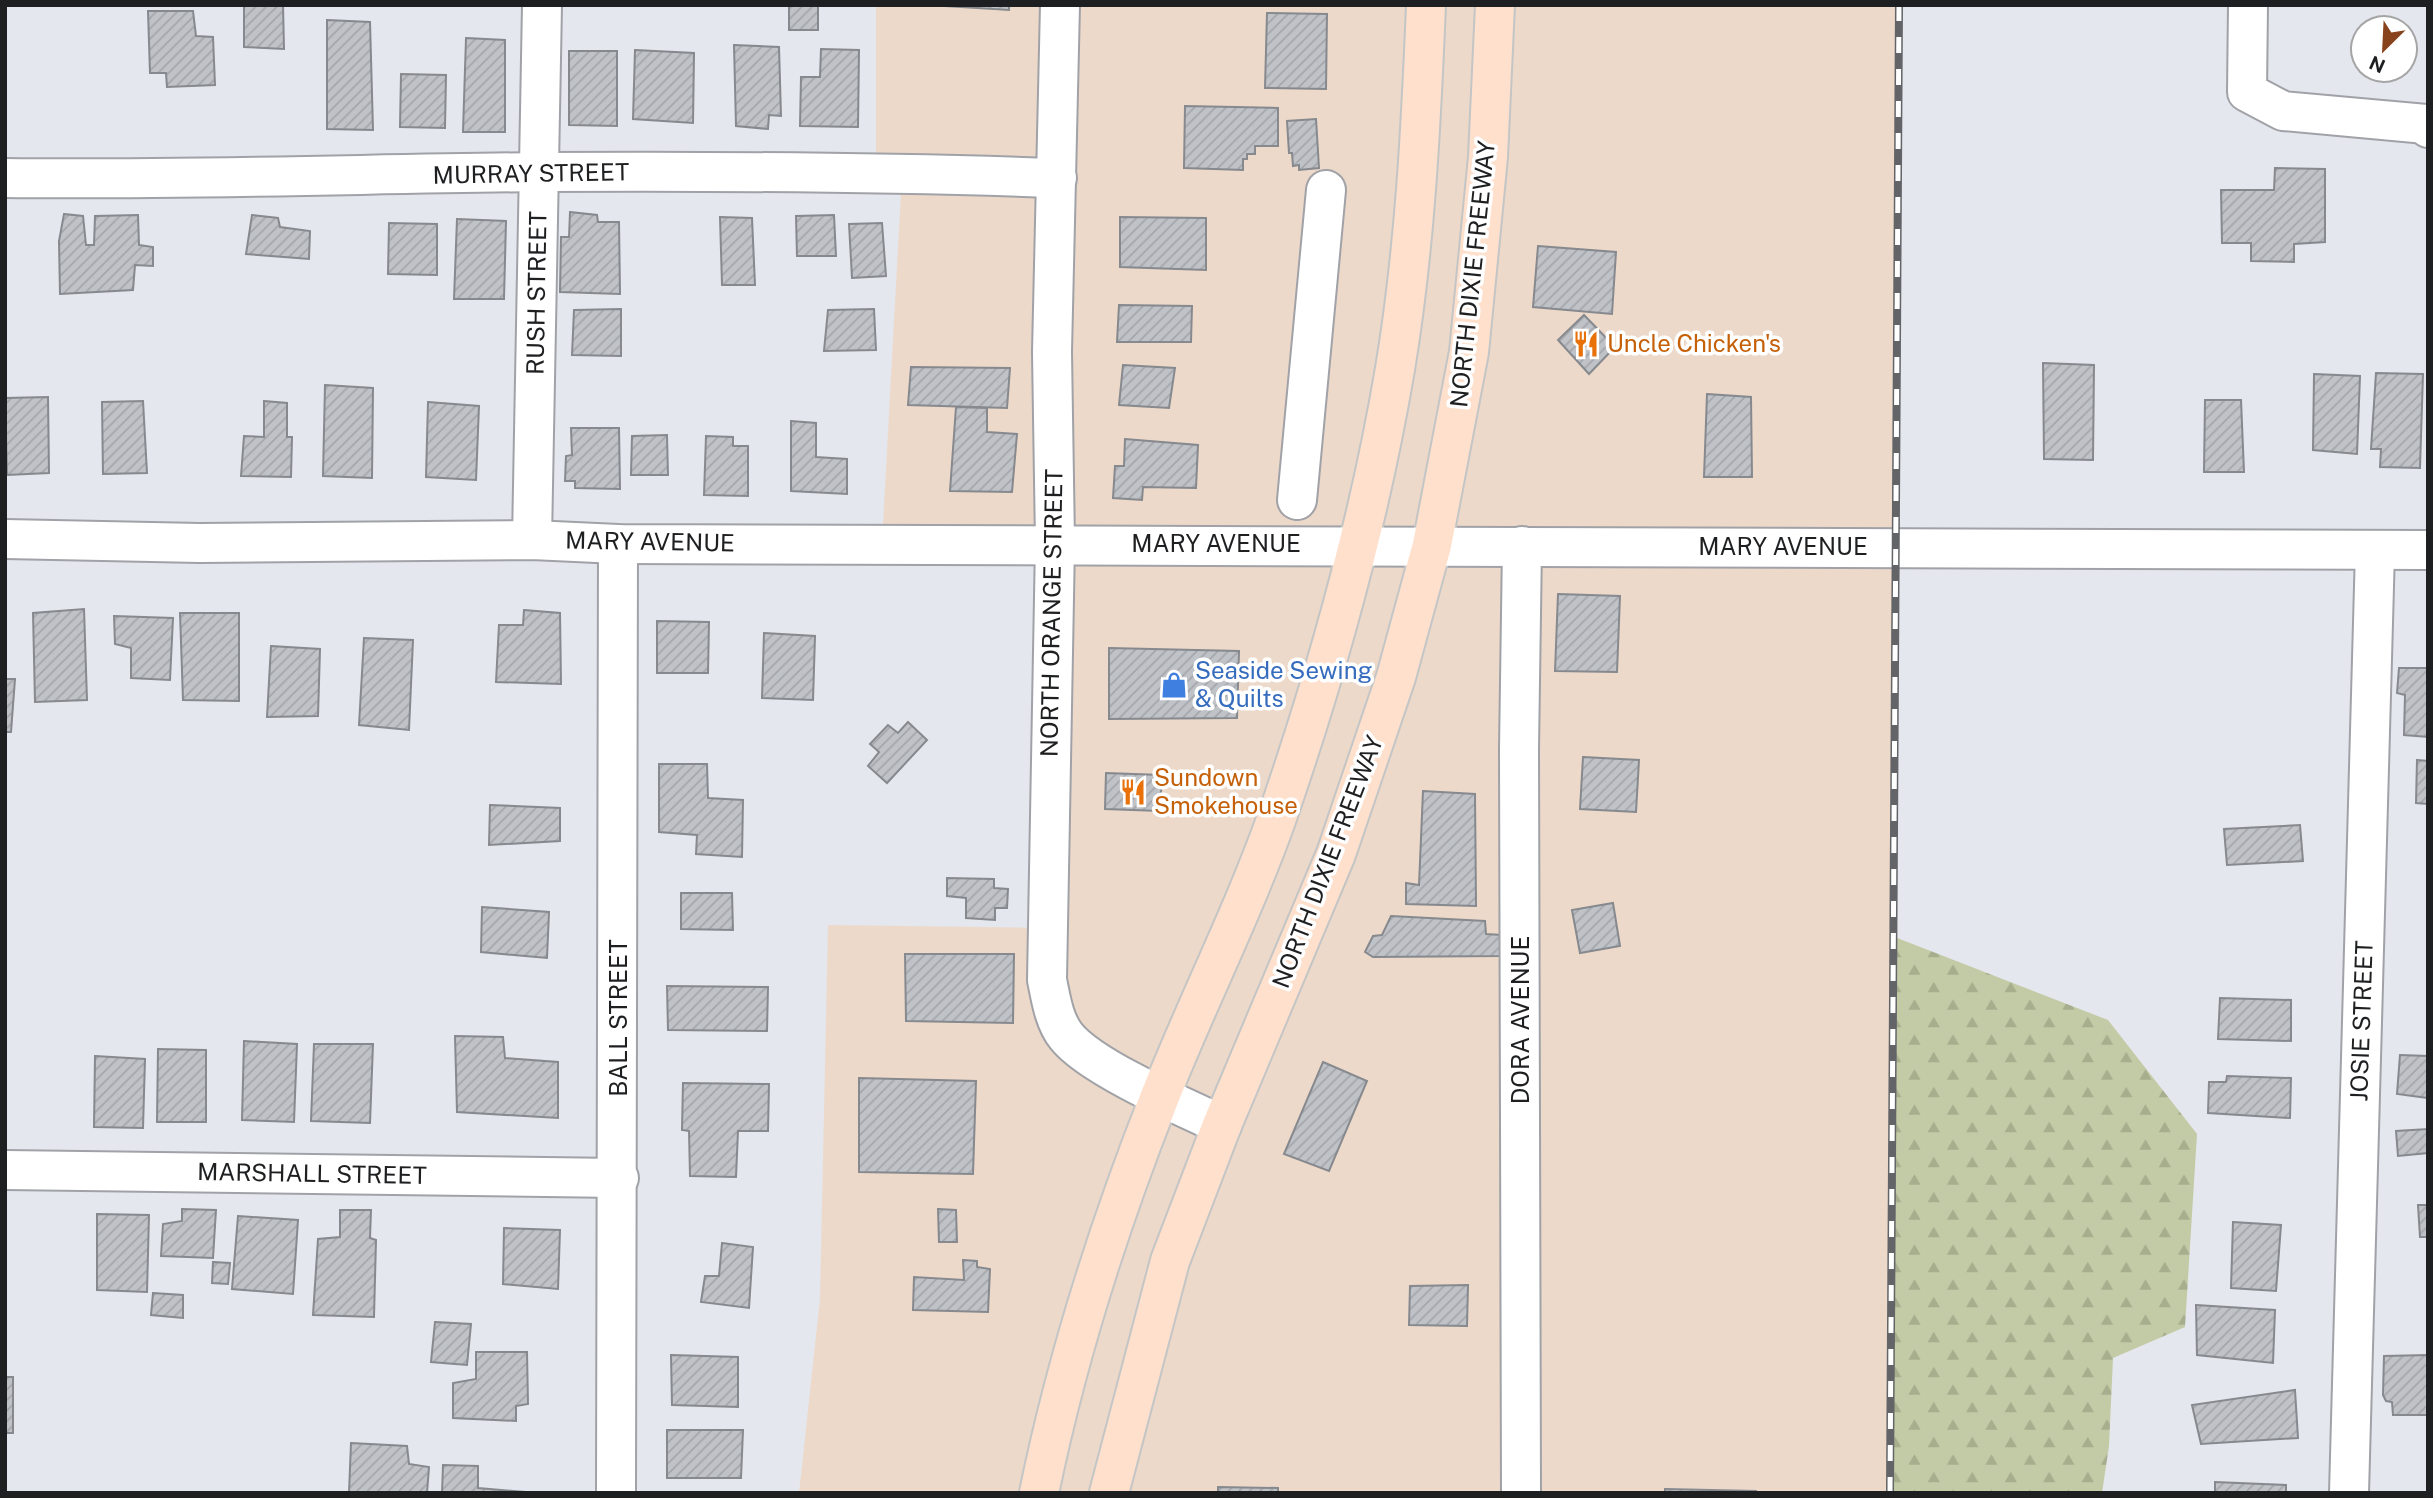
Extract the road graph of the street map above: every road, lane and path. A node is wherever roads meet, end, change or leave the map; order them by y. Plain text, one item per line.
1 (541, 5) edge
2 (1060, 5) edge
3 (1426, 5) edge
4 (1495, 5) edge
5 (2248, 5) edge
6 (2428, 128) edge
7 (539, 172) junction
8 (5, 178) edge
9 (1057, 178) junction
10 (1326, 190) dead end
11 (1297, 500) dead end
12 (5, 539) edge
13 (532, 540) junction
14 (1055, 543) junction
15 (618, 544) junction
16 (1358, 544) junction
17 (1432, 545) junction
18 (1522, 546) junction
19 (2375, 550) junction
20 (2428, 550) edge
21 (1161, 1095) junction
22 (1222, 1125) junction
23 (5, 1170) edge
24 (619, 1178) junction
25 (616, 1493) edge
26 (1039, 1493) edge
27 (1108, 1493) edge
28 (1521, 1493) edge
29 (2349, 1493) edge

1 - 7 street, RUSH STREET
2 - 9 street, NORTH ORANGE STREET
3 - 16 main road
4 - 17 main road, NORTH DIXIE FREEWAY
5 - 6 street
7 - 8 street, MURRAY STREET
7 - 9 street, MURRAY STREET
7 - 13 street, RUSH STREET
9 - 14 street, NORTH ORANGE STREET
10 - 11 street
12 - 13 street, MARY AVENUE
13 - 15 street, MARY AVENUE
14 - 15 street, MARY AVENUE
14 - 16 street, MARY AVENUE
14 - 21 street, NORTH ORANGE STREET
15 - 24 street, BALL STREET
16 - 17 street, MARY AVENUE
16 - 21 main road
17 - 18 street, MARY AVENUE
17 - 22 main road, NORTH DIXIE FREEWAY
18 - 19 street, MARY AVENUE
18 - 28 street, DORA AVENUE
19 - 20 street, MARY AVENUE
19 - 29 street, JOSIE STREET
21 - 22 street, NORTH ORANGE STREET
21 - 26 main road
22 - 27 main road, NORTH DIXIE FREEWAY
23 - 24 street, MARSHALL STREET
24 - 25 street, BALL STREET

